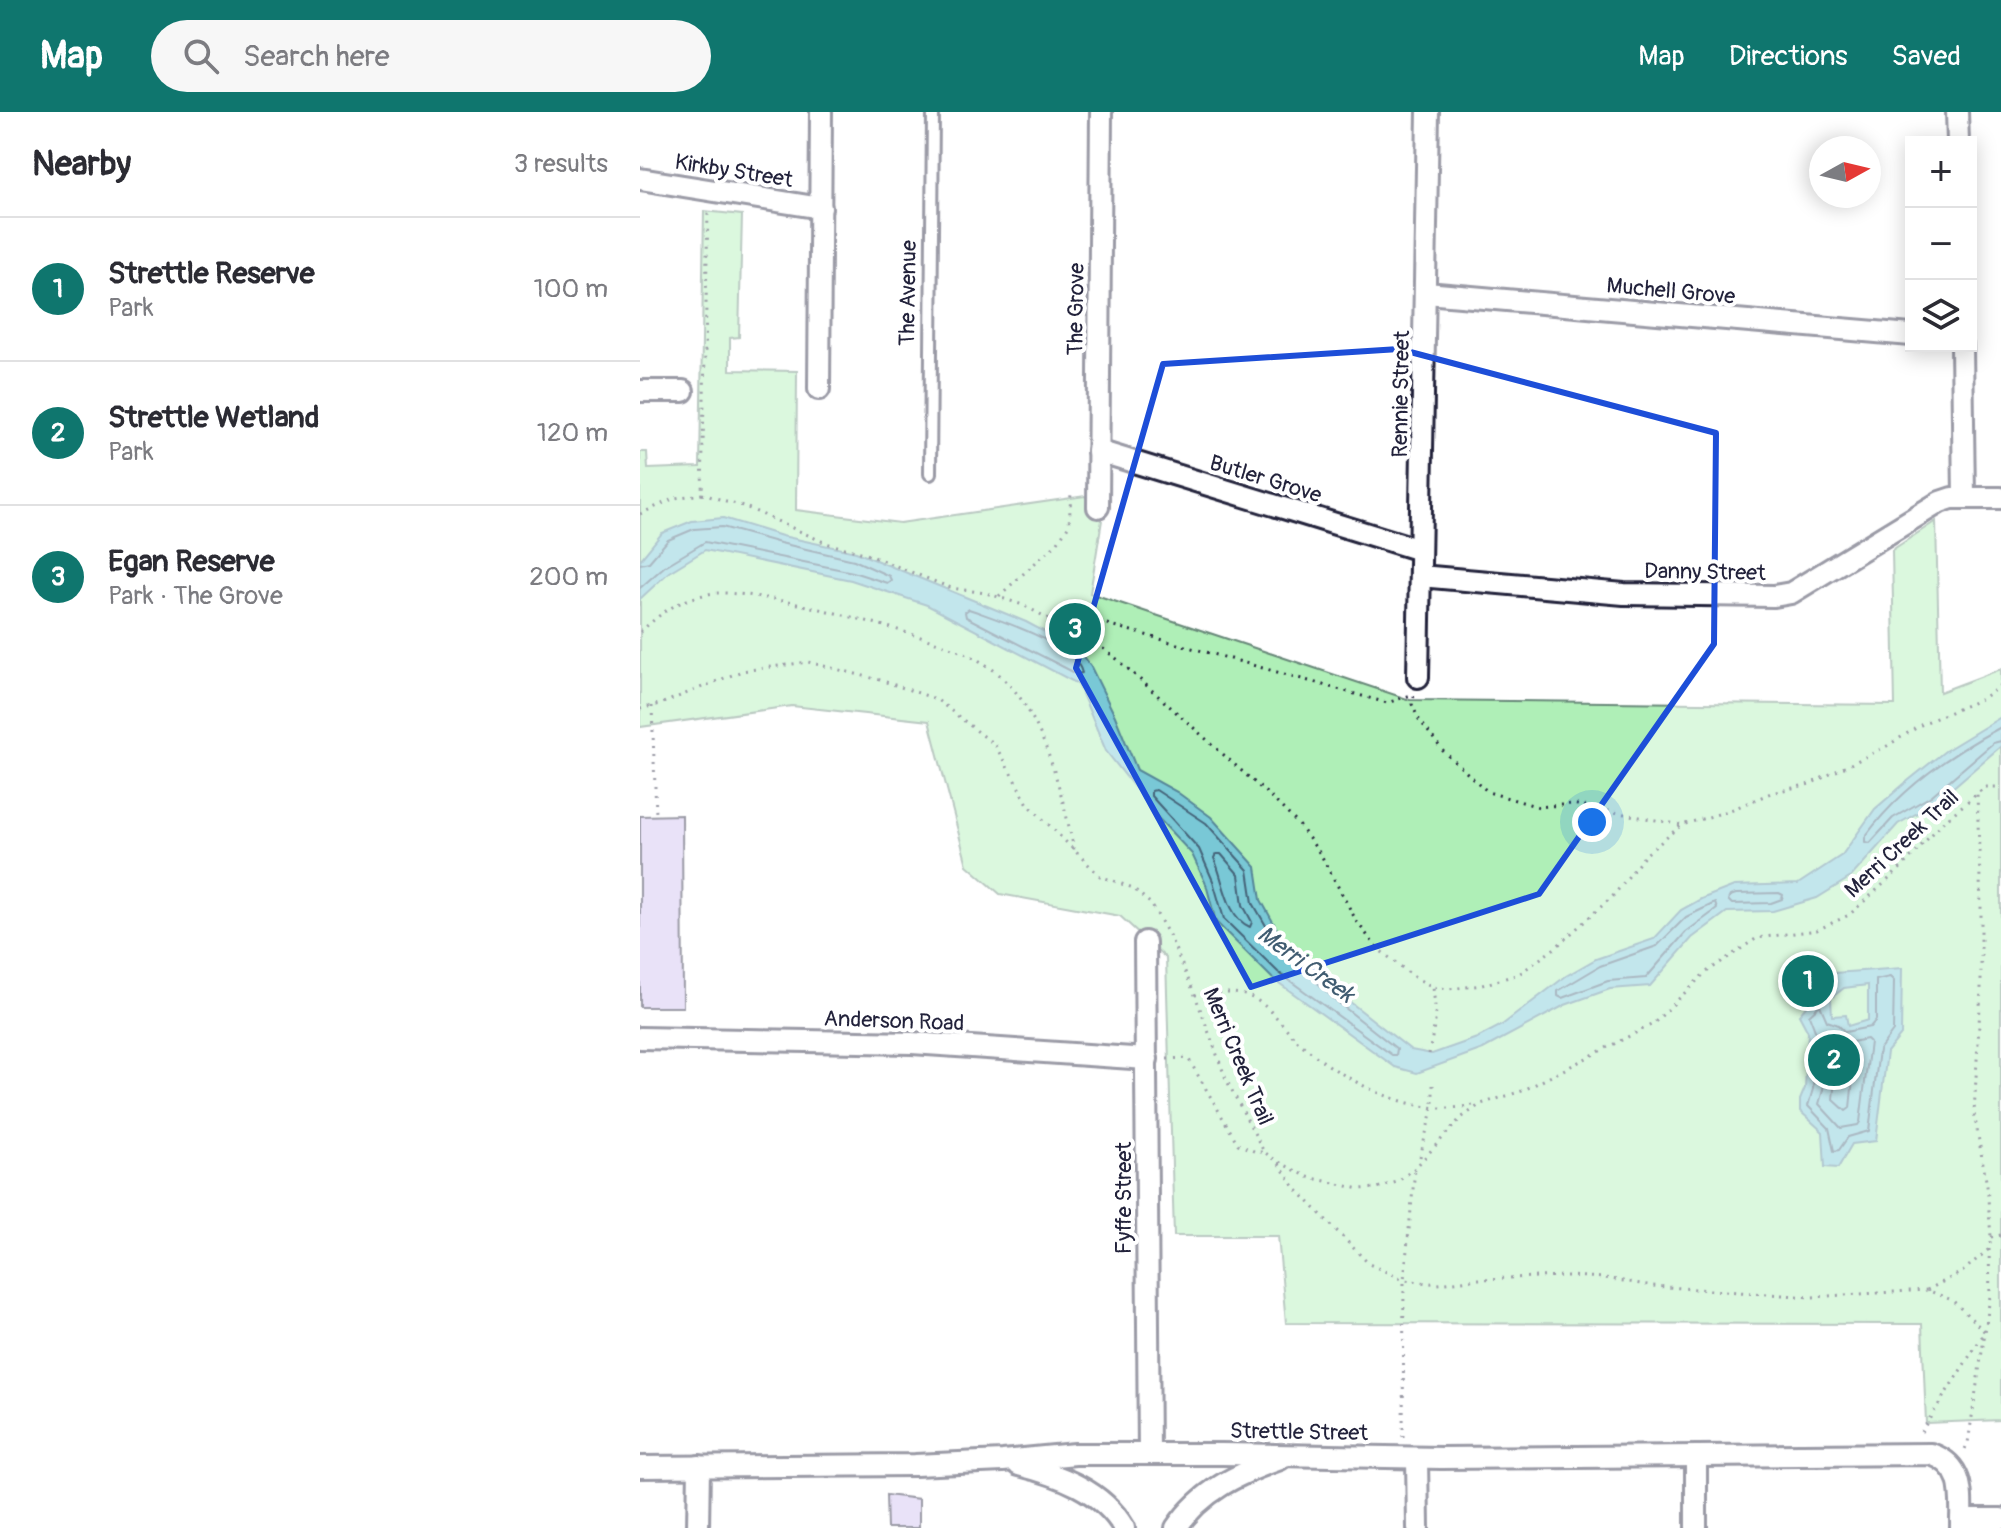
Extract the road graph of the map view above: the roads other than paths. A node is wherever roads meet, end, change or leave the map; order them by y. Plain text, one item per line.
1 (821, 112) edge
2 (933, 112) edge
3 (1101, 112) edge
4 (1428, 112) edge
5 (1957, 112) edge
6 (1958, 136) edge
7 (640, 179) edge
8 (821, 208) junction
9 (1426, 293) junction
10 (1905, 334) edge
11 (1962, 352) edge
12 (819, 389) dead end
13 (640, 391) edge
14 (683, 391) dead end
15 (1098, 451) junction
16 (930, 474) dead end
17 (1964, 498) junction
18 (2001, 498) edge
19 (1098, 507) dead end
20 (1420, 550) junction
21 (1420, 576) junction
22 (1416, 685) road end
23 (1145, 942) dead end
24 (640, 1038) edge
25 (1147, 1059) junction
26 (1149, 1454) junction
27 (1291, 1455) junction
28 (1410, 1457) junction
29 (1696, 1458) junction
30 (1003, 1461) junction
31 (699, 1466) junction
32 (640, 1467) edge
33 (2001, 1519) edge
34 (1961, 1523) edge
35 (698, 1528) edge
36 (1124, 1528) edge
37 (1176, 1528) edge
38 (1418, 1528) edge
39 (1696, 1528) edge

1 - 8 street
2 - 16 lane, The Avenue
3 - 15 street, The Grove
4 - 9 street, Rennie Street
5 - 6 street
7 - 8 street, Kirkby Street
8 - 12 street
9 - 10 street, Muchell Grove
9 - 20 street, Rennie Street
11 - 17 street
13 - 14 street
15 - 19 street, The Grove
15 - 20 street, Butler Grove
17 - 18 street, Danny Street
17 - 21 street, Danny Street
20 - 21 street, Rennie Street
21 - 22 street, Rennie Street
23 - 25 street, Fyffe Street
24 - 25 street, Anderson Road
25 - 26 street, Fyffe Street
26 - 27 street, Strettle Street
26 - 30 street, Strettle Street
27 - 28 street, Strettle Street
27 - 37 street
28 - 29 street, Strettle Street
28 - 38 street
29 - 34 street, Strettle Street
29 - 39 street
30 - 31 street, Strettle Street
30 - 36 street
31 - 32 street, Strettle Street
31 - 35 street
33 - 34 street

